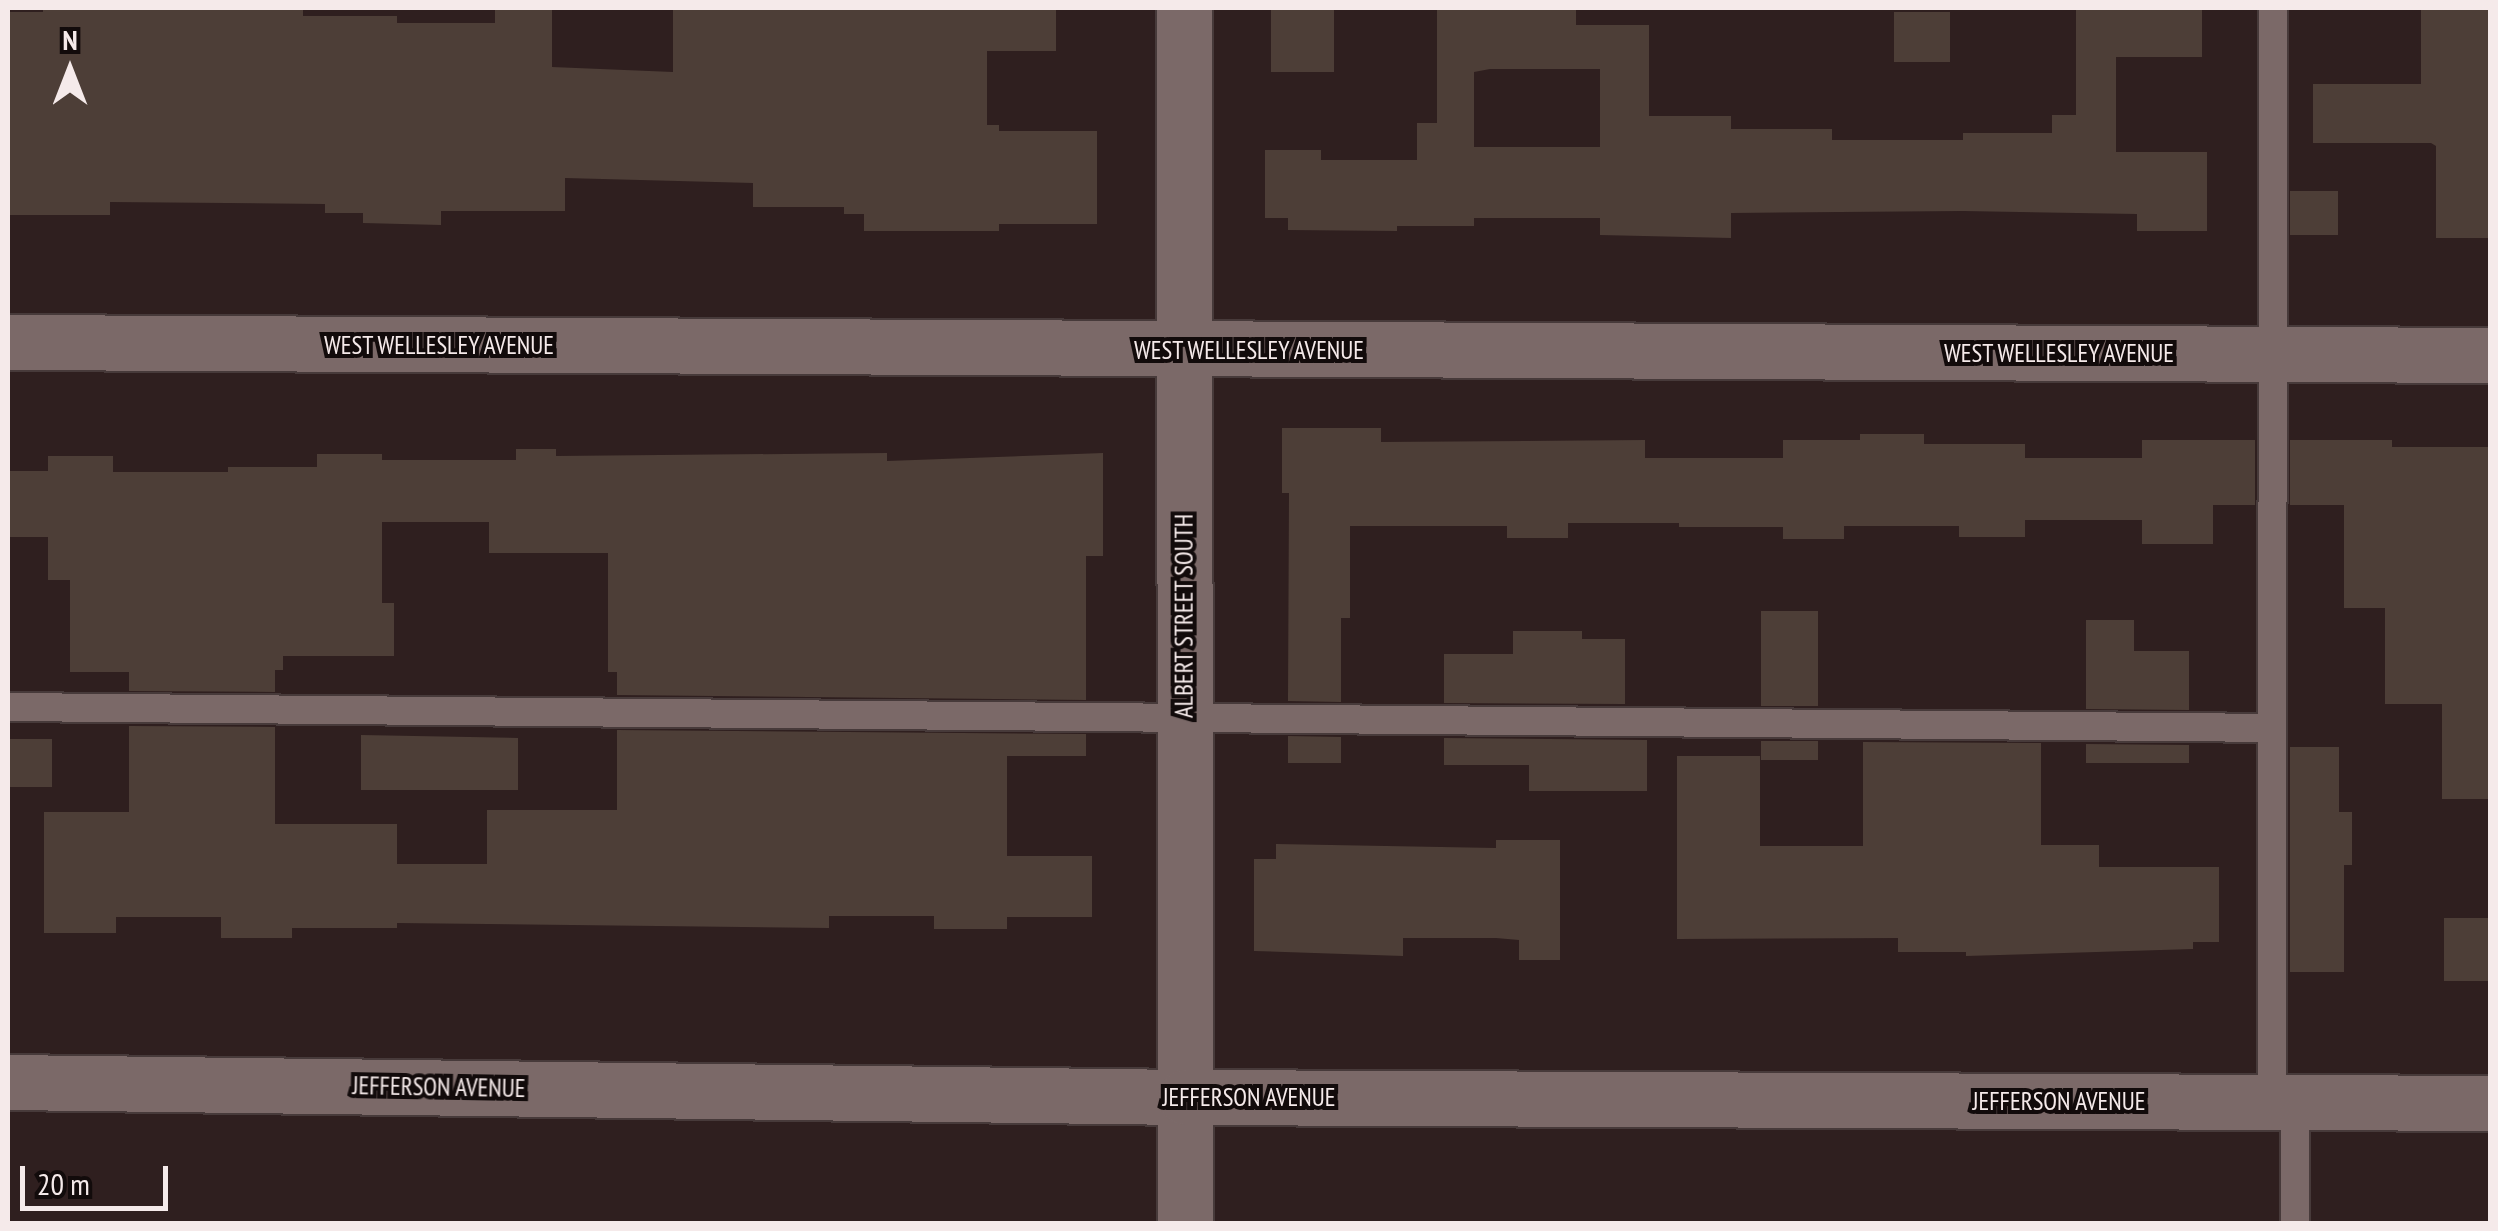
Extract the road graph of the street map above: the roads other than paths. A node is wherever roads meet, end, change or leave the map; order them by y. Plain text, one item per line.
1 (1184, 8) edge
2 (2274, 8) edge
3 (8, 342) edge
4 (1184, 350) junction
5 (2274, 354) junction
6 (2490, 355) edge
7 (8, 707) edge
8 (1184, 720) junction
9 (2272, 728) junction
10 (8, 1082) edge
11 (1185, 1097) junction
12 (2283, 1102) junction
13 (2490, 1103) edge
14 (1185, 1224) edge
15 (2295, 1224) edge

1 - 4 street, ALBERT STREET SOUTH
2 - 5 lane
3 - 4 street, WEST WELLESLEY AVENUE
4 - 5 street, WEST WELLESLEY AVENUE
4 - 8 street, ALBERT STREET SOUTH
5 - 6 street, WEST WELLESLEY AVENUE
5 - 9 lane
7 - 8 lane
8 - 9 lane
8 - 11 street, ALBERT STREET SOUTH
9 - 12 lane
10 - 11 street, JEFFERSON AVENUE
11 - 12 street, JEFFERSON AVENUE
11 - 14 street, ALBERT STREET SOUTH
12 - 13 street, JEFFERSON AVENUE
12 - 15 lane

